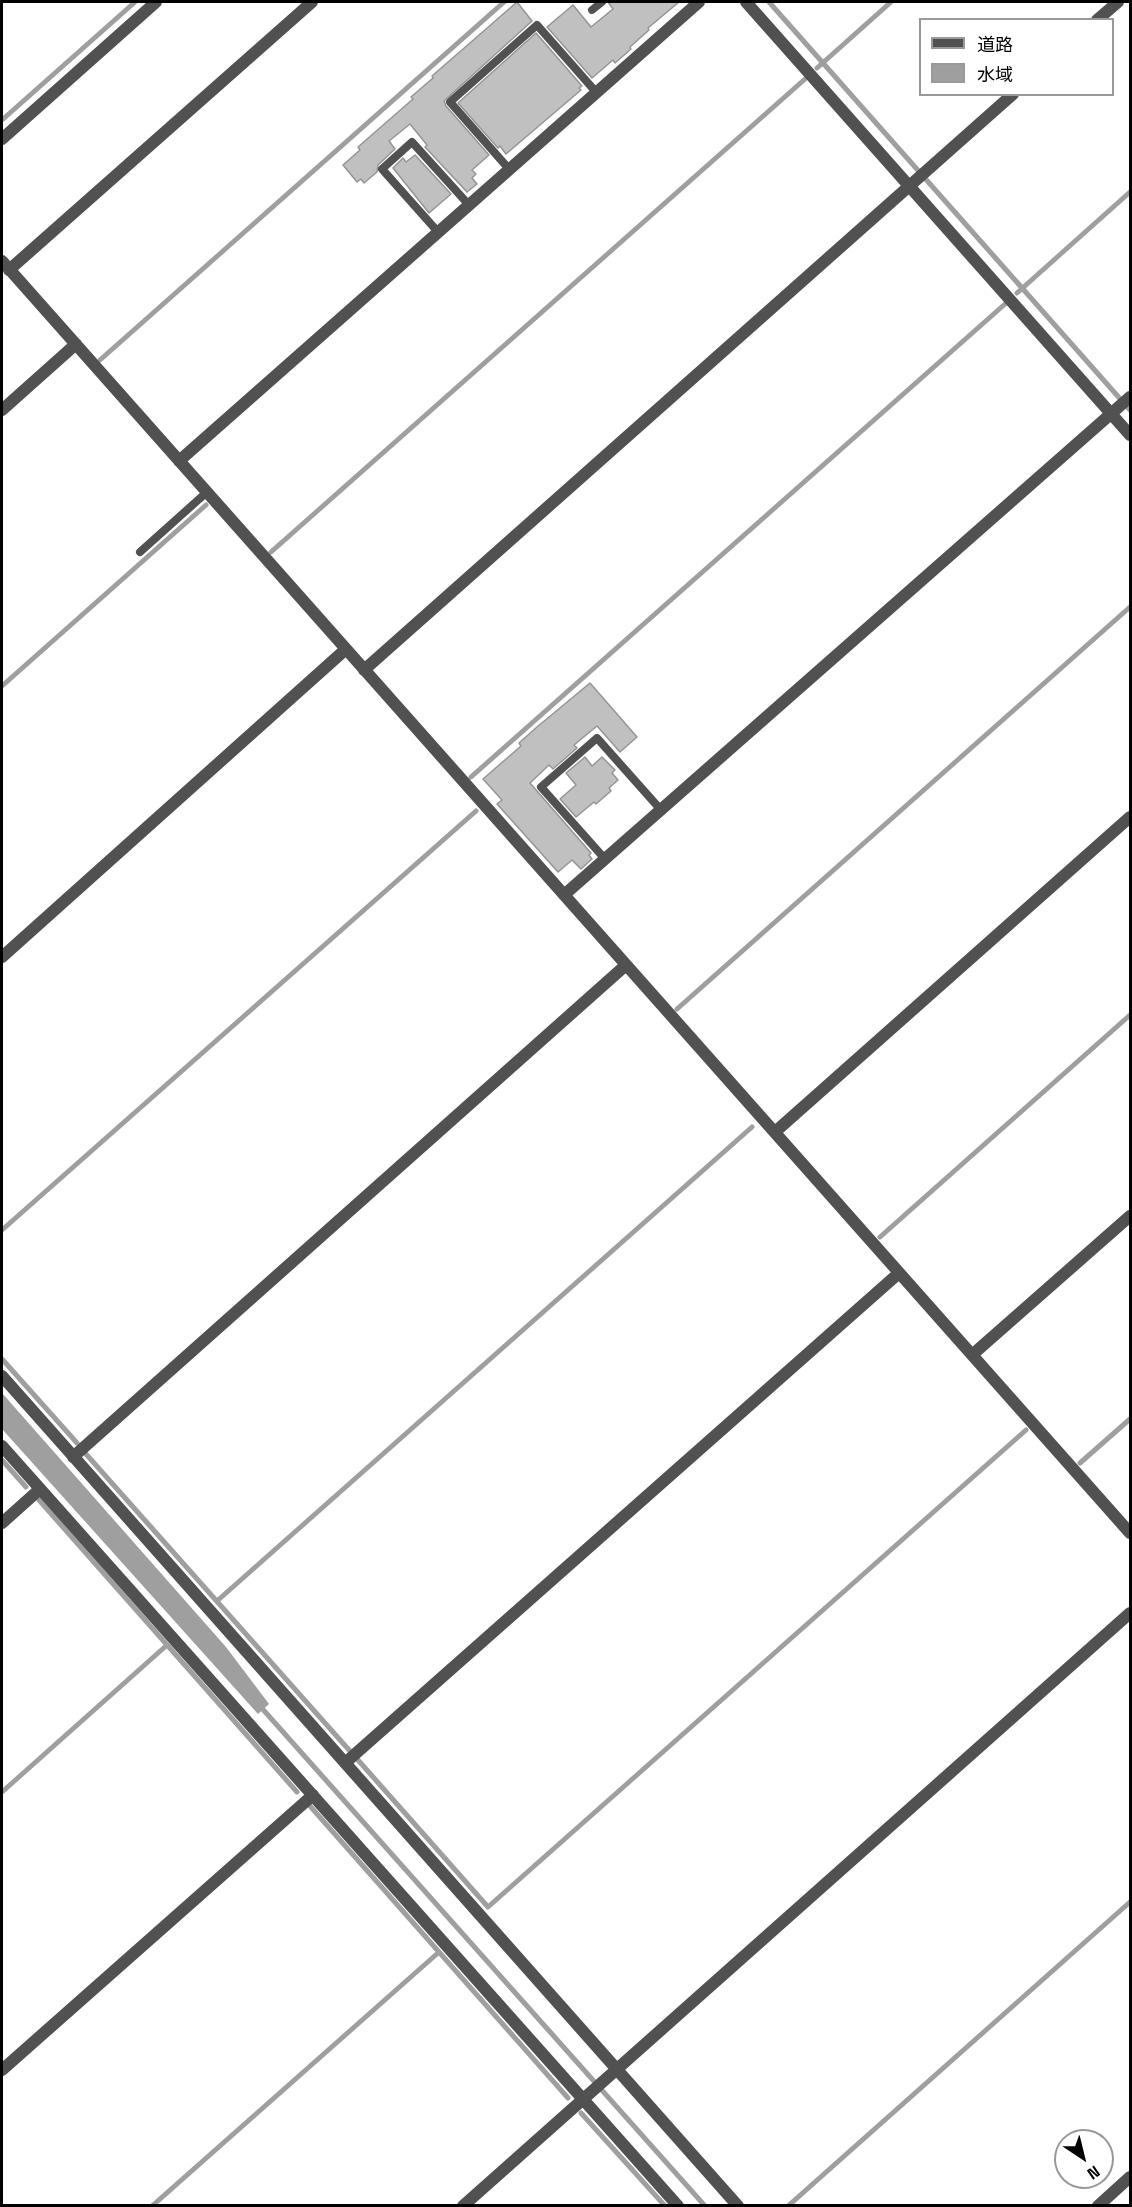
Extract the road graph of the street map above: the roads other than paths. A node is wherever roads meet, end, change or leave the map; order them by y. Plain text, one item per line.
1 (156, 2) edge
2 (312, 2) edge
3 (602, 2) edge
4 (699, 2) edge
5 (746, 2) edge
6 (1118, 2) edge
7 (592, 10) dead end
8 (1099, 18) edge
9 (596, 92) junction
10 (1011, 96) edge
11 (2, 139) edge
12 (509, 169) junction
13 (913, 184) junction
14 (469, 205) junction
15 (438, 232) junction
16 (5, 265) edge
17 (76, 344) junction
18 (1131, 397) edge
19 (2, 410) edge
20 (1115, 412) junction
21 (1131, 435) edge
22 (179, 461) junction
23 (207, 492) junction
24 (140, 552) dead end
25 (346, 649) junction
26 (364, 670) junction
27 (661, 810) junction
28 (1131, 817) edge
29 (605, 859) junction
30 (564, 895) junction
31 (2, 957) edge
32 (626, 965) junction
33 (775, 1132) junction
34 (1131, 1216) edge
35 (899, 1273) junction
36 (972, 1355) junction
37 (2, 1376) edge
38 (2, 1446) edge
39 (73, 1456) junction
40 (40, 1489) junction
41 (2, 1523) edge
42 (1131, 1533) edge
43 (1131, 1613) edge
44 (345, 1763) junction
45 (313, 1795) junction
46 (2, 2070) edge
47 (614, 2073) junction
48 (586, 2098) junction
49 (1131, 2177) edge
50 (463, 2205) edge
51 (678, 2205) edge
52 (738, 2205) edge
53 (1098, 2205) edge

1 - 11 street
2 - 16 street
3 - 7 lane
4 - 9 street
5 - 13 street
6 - 8 street
9 - 12 street
9 - 12 lane
10 - 13 street
12 - 14 street
13 - 20 street
13 - 26 street
14 - 15 street
14 - 15 lane
15 - 22 street
16 - 17 street
17 - 19 street
17 - 22 street
18 - 20 street
20 - 21 street
20 - 27 street
22 - 23 street
23 - 24 lane
23 - 25 street
25 - 26 street
25 - 31 street
26 - 30 street
27 - 29 street
27 - 29 lane
28 - 33 street
29 - 30 street
30 - 32 street
32 - 33 street
32 - 39 street
33 - 35 street
34 - 36 street
35 - 36 street
35 - 44 street
36 - 42 street
37 - 39 street
38 - 40 street
39 - 44 street
40 - 41 street
40 - 45 street
43 - 47 street
44 - 47 street
45 - 46 street
45 - 48 street
47 - 48 street
47 - 52 street
48 - 50 street
48 - 51 street
49 - 53 street

